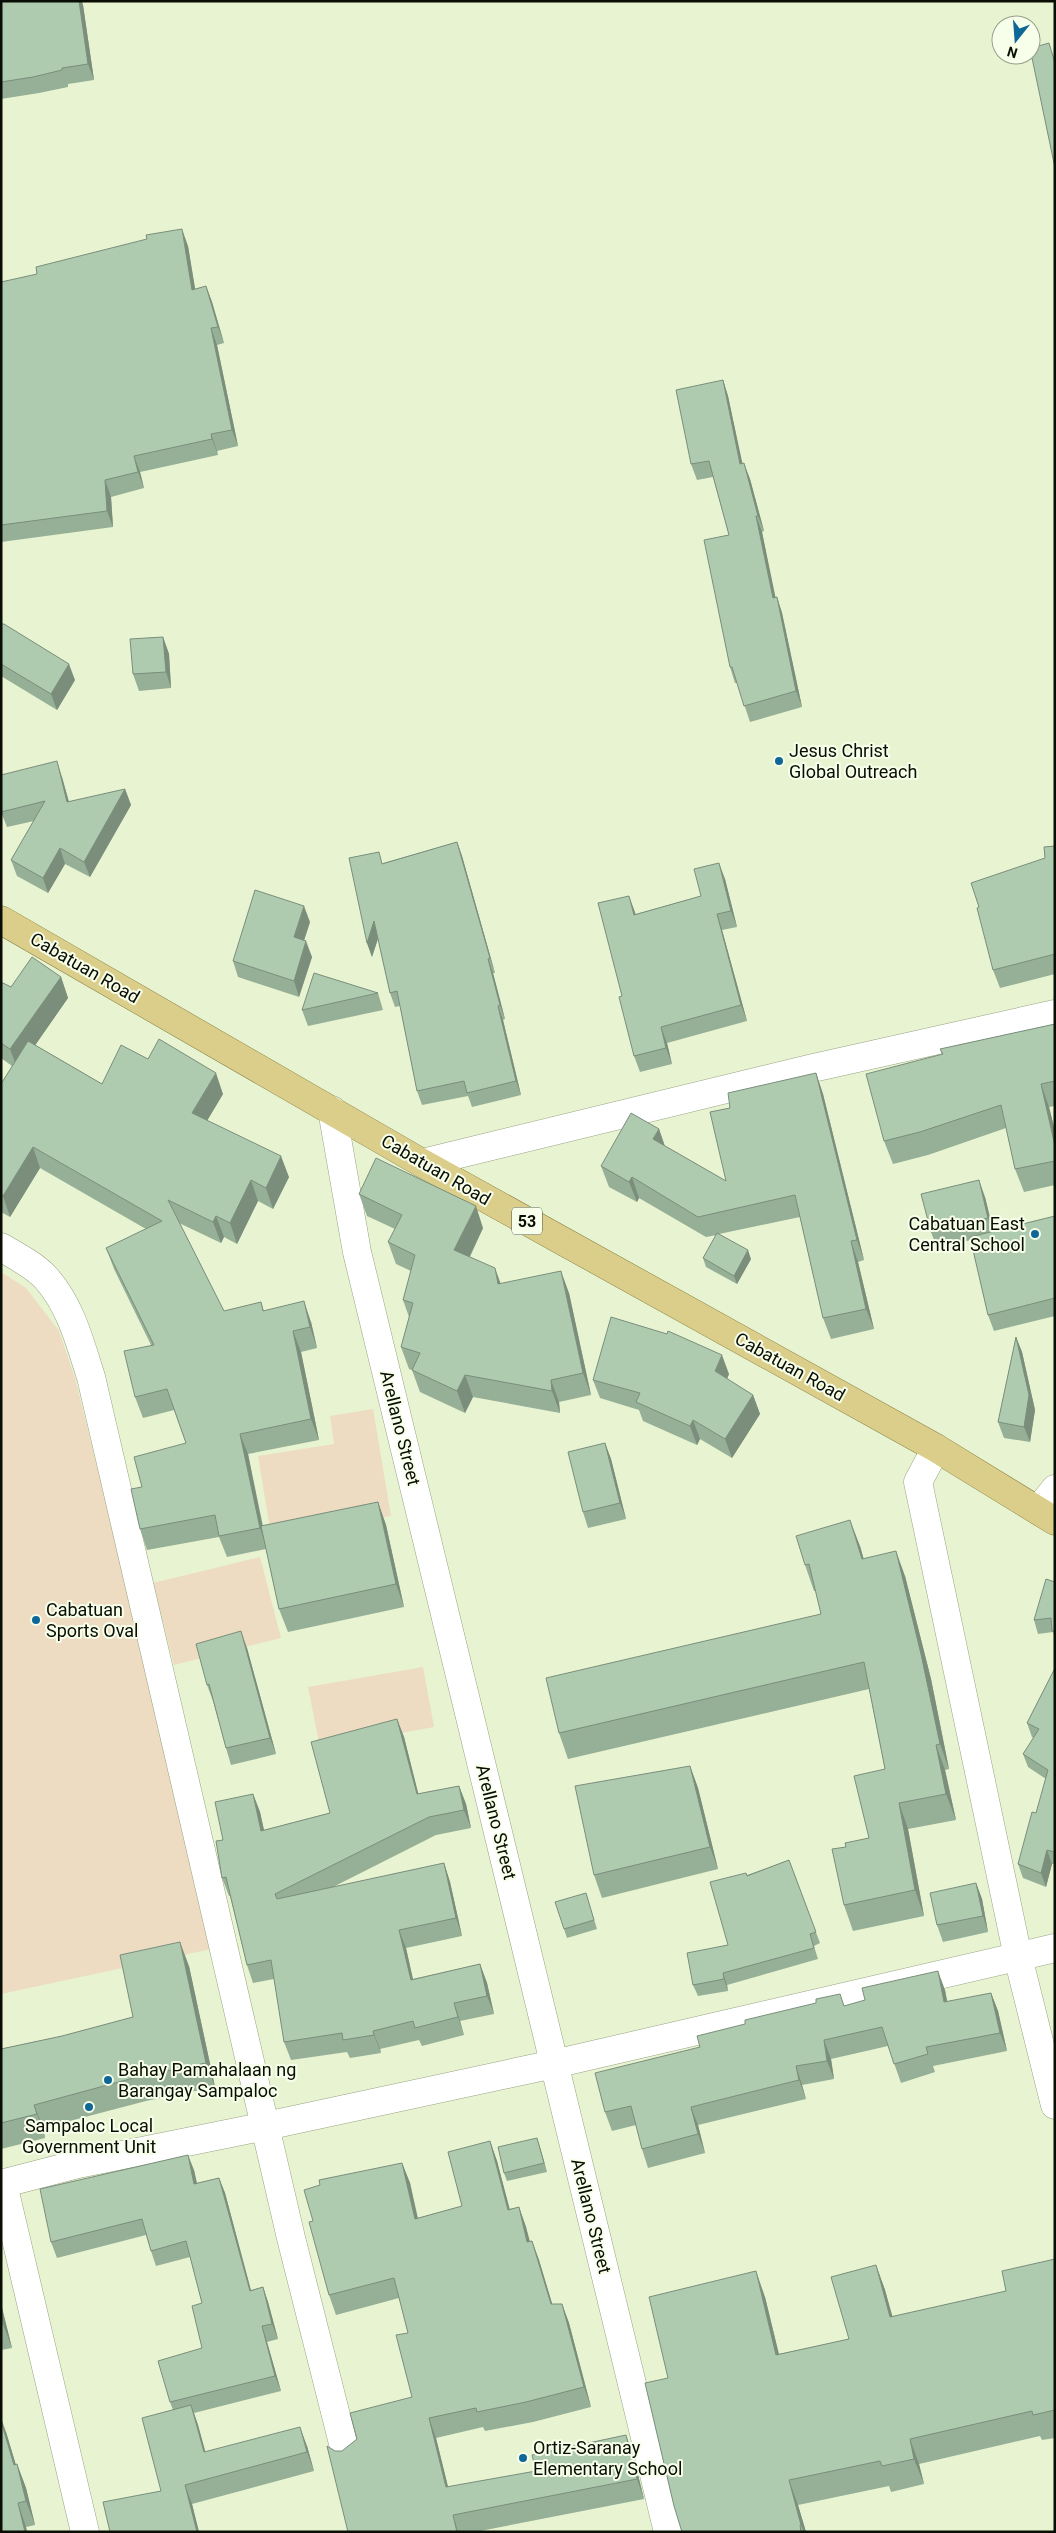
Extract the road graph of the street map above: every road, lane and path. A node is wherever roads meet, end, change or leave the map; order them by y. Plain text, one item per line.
1 (1, 920) edge
2 (1055, 1014) edge
3 (332, 1110) junction
4 (422, 1163) junction
5 (1, 1246) edge
6 (936, 1448) junction
7 (1055, 1489) edge
8 (1046, 1515) edge
9 (1055, 1948) edge
10 (1018, 1957) junction
11 (554, 2064) junction
12 (1055, 2105) edge
13 (266, 2126) junction
14 (2, 2184) edge
15 (346, 2456) edge
16 (85, 2532) edge
17 (668, 2532) edge

1 - 3 highway, Cabatuan Road / 53
2 - 4 street
3 - 4 highway, Cabatuan Road / 53
3 - 11 street, Arellano Street
4 - 6 highway, Cabatuan Road / 53
5 - 13 street
6 - 8 highway, Cabatuan Road / 53
6 - 10 street
7 - 8 street
9 - 10 street
10 - 11 street
10 - 12 street
11 - 13 street
11 - 17 street, Arellano Street
13 - 14 street
13 - 15 street
14 - 16 street

